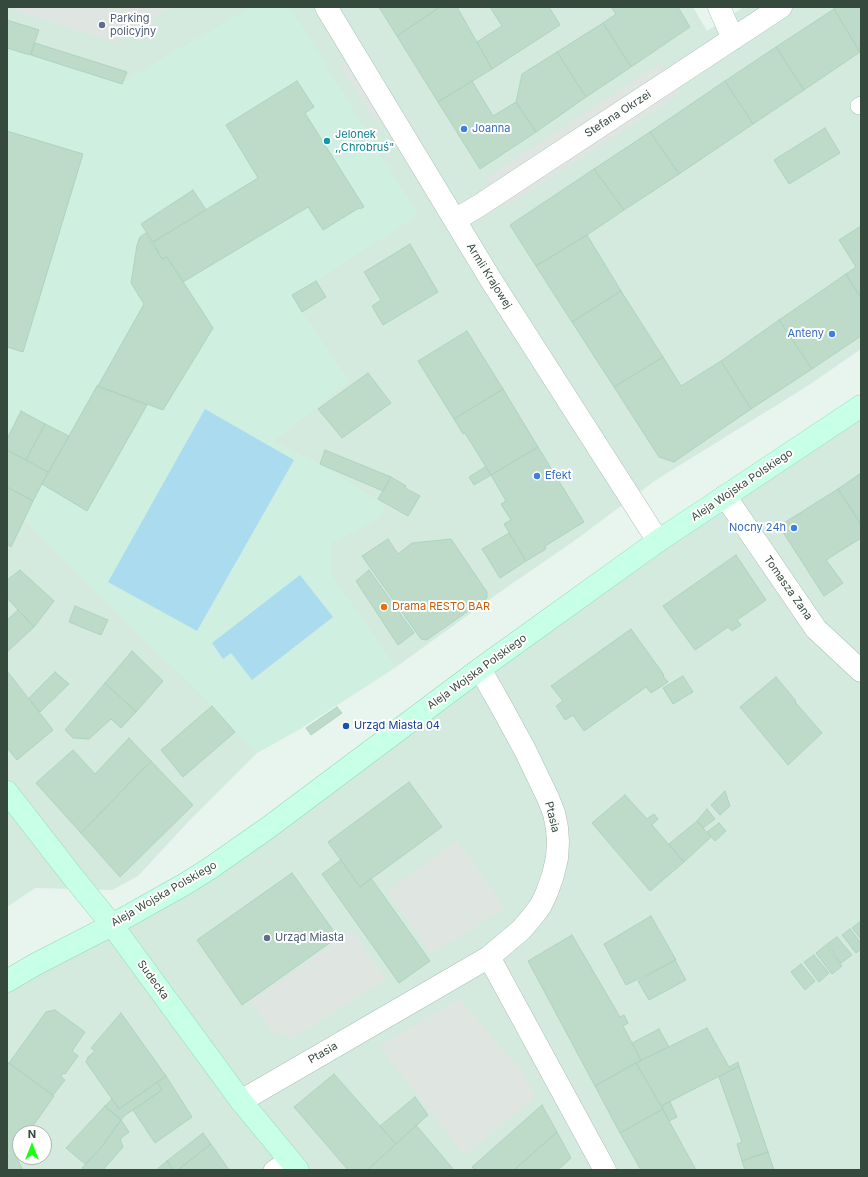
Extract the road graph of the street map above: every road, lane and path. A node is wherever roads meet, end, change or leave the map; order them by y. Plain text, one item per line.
1 (326, 7) edge
2 (719, 7) edge
3 (781, 7) edge
4 (733, 39) junction
5 (455, 220) junction
6 (861, 406) edge
7 (725, 496) junction
8 (658, 541) junction
9 (480, 669) junction
10 (861, 671) edge
11 (7, 792) edge
12 (112, 925) junction
13 (489, 957) junction
14 (7, 981) edge
15 (241, 1101) junction
16 (286, 1166) edge
17 (605, 1170) edge

1 - 5 street, Armii Krajowej
2 - 4 street
3 - 4 street, Stefana Okrzei
4 - 5 street, Stefana Okrzei
5 - 8 street, Armii Krajowej
6 - 7 street, Aleja Wojska Polskiego
7 - 8 street, Aleja Wojska Polskiego
7 - 10 street, Tomasza Zana
8 - 9 street, Aleja Wojska Polskiego
9 - 12 street, Aleja Wojska Polskiego
9 - 13 street, Ptasia
11 - 12 street, Sudecka
12 - 14 street, Aleja Wojska Polskiego
12 - 15 street, Sudecka
13 - 15 street, Ptasia
13 - 17 street
15 - 16 street, Sudecka

